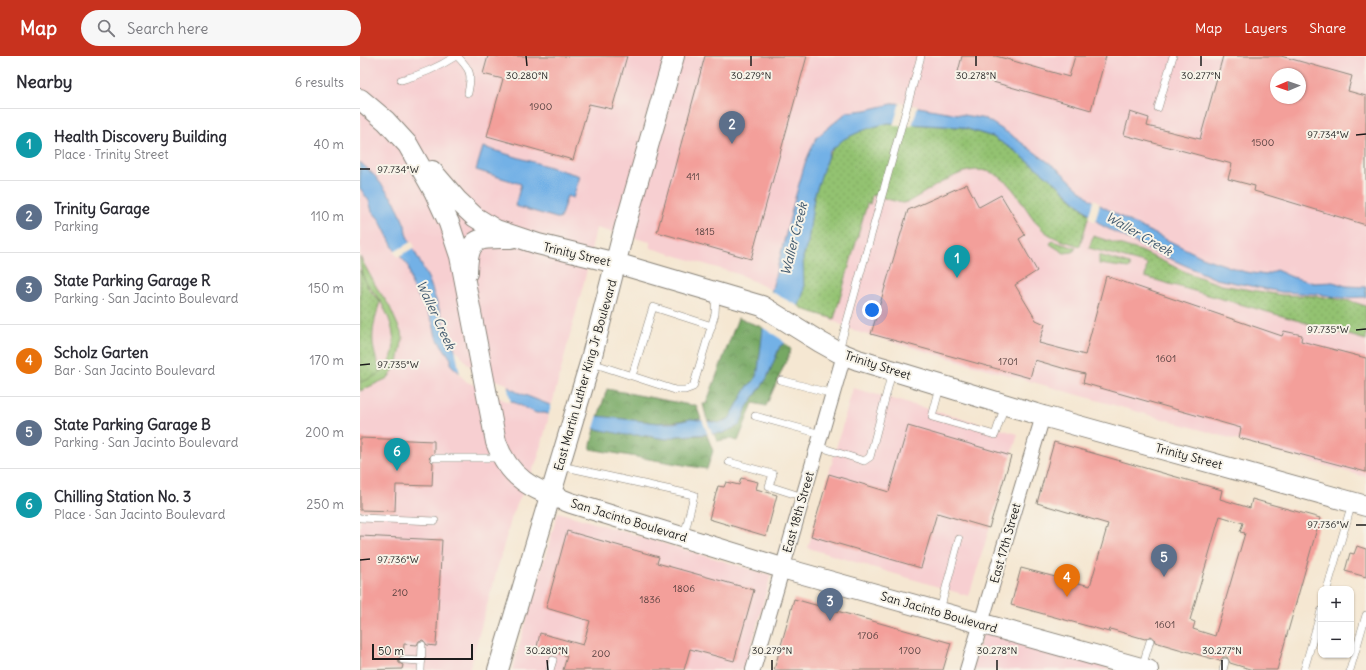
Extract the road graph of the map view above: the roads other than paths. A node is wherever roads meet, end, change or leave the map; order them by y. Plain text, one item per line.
1 (456, 56) edge
2 (674, 56) edge
3 (921, 56) edge
4 (1173, 56) edge
5 (401, 80) dead end
6 (468, 93) dead end
7 (360, 99) edge
8 (1158, 108) dead end
9 (408, 145) junction
10 (517, 238) junction
11 (616, 263) junction
12 (467, 289) junction
13 (716, 292) junction
14 (712, 326) junction
15 (841, 353) junction
16 (590, 363) junction
17 (892, 370) junction
18 (632, 376) junction
19 (782, 380) dead end
20 (941, 385) junction
21 (832, 394) junction
22 (1006, 404) junction
23 (755, 416) dead end
24 (1043, 416) junction
25 (819, 440) junction
26 (434, 458) dead end
27 (502, 458) junction
28 (561, 459) junction
29 (730, 462) dead end
30 (550, 495) junction
31 (803, 497) junction
32 (1359, 504) edge
33 (360, 518) edge
34 (435, 521) dead end
35 (683, 537) junction
36 (960, 539) dead end
37 (782, 568) junction
38 (1328, 586) edge
39 (939, 612) junction
40 (1366, 615) edge
41 (1318, 621) edge
42 (981, 624) junction
43 (1150, 641) dead end
44 (422, 645) dead end
45 (403, 660) dead end
46 (553, 660) dead end
47 (422, 661) junction
48 (1225, 662) dead end
49 (1145, 669) edge
50 (421, 670) edge
51 (498, 670) edge
52 (550, 670) edge
53 (753, 670) edge
54 (967, 670) edge
55 (1223, 670) edge
56 (1304, 670) edge
57 (1350, 670) edge

1 - 5 lane
1 - 6 lane
2 - 11 main road, East Martin Luther King Jr Boulevard
3 - 15 lane
4 - 8 lane
7 - 9 main road, San Jacinto Boulevard
9 - 10 main road, Trinity Street
9 - 12 main road, San Jacinto Boulevard
10 - 11 main road, Trinity Street
10 - 12 main road
11 - 13 main road, Trinity Street
11 - 16 main road, East Martin Luther King Jr Boulevard
12 - 27 main road, San Jacinto Boulevard
13 - 14 lane
13 - 15 main road, Trinity Street
14 - 18 lane
14 - 18 lane
15 - 17 main road, Trinity Street
15 - 21 street, East 18th Street
16 - 18 lane
16 - 28 main road, East Martin Luther King Jr Boulevard
17 - 20 main road, Trinity Street
17 - 25 lane
19 - 21 lane
20 - 22 main road, Trinity Street
20 - 22 lane
21 - 25 street, East 18th Street
22 - 24 main road, Trinity Street
23 - 25 lane
24 - 32 main road, Trinity Street
24 - 42 street, East 17th Street
25 - 31 street, East 18th Street
26 - 27 lane
27 - 30 main road, San Jacinto Boulevard
28 - 30 main road, East Martin Luther King Jr Boulevard
28 - 35 lane
29 - 31 lane
30 - 35 main road, San Jacinto Boulevard
30 - 51 main road, East Martin Luther King Jr Boulevard
31 - 37 street, East 18th Street
32 - 38 lane
33 - 34 lane
35 - 37 main road, San Jacinto Boulevard
36 - 39 lane
37 - 39 main road, San Jacinto Boulevard
37 - 53 street, East 18th Street
39 - 42 main road, San Jacinto Boulevard
40 - 57 lane
41 - 56 lane
42 - 49 main road, San Jacinto Boulevard
42 - 54 street, East 17th Street
43 - 49 lane
44 - 47 lane
45 - 47 lane
46 - 52 lane
47 - 50 lane
48 - 55 lane

